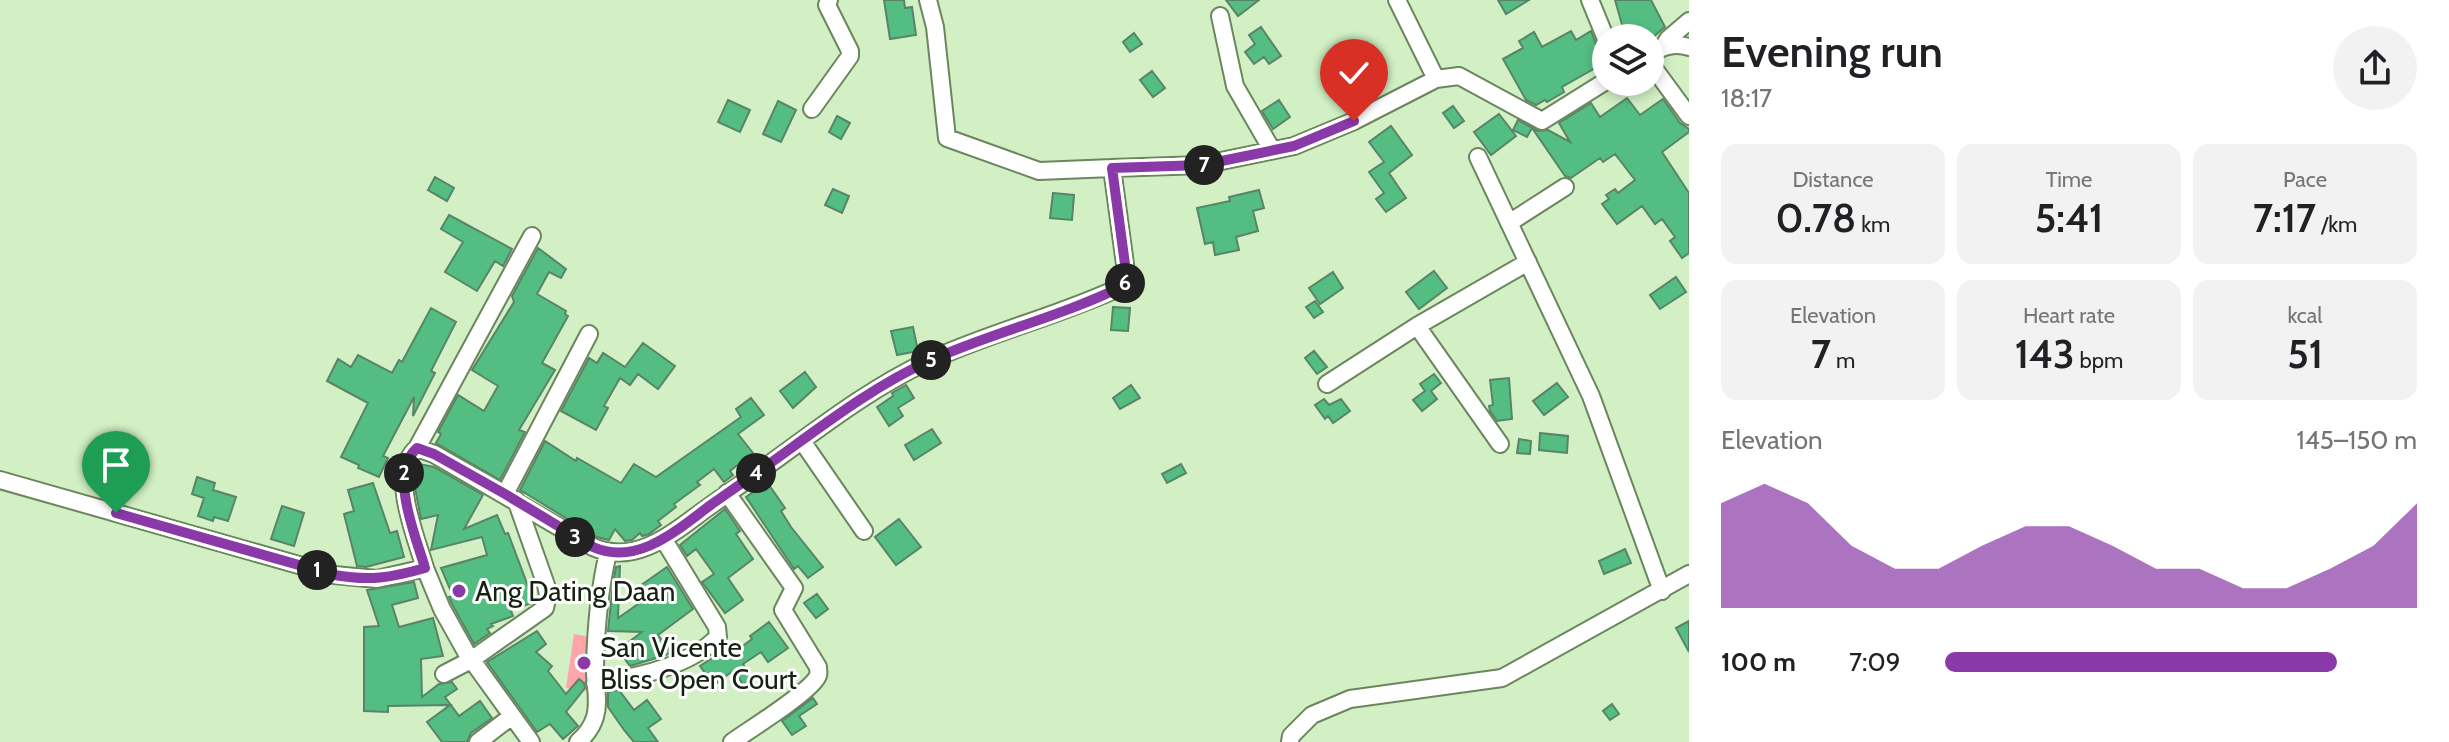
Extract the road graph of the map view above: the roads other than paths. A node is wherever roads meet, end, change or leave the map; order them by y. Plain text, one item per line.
1 (829, 0) edge
2 (928, 0) edge
3 (1397, 0) edge
4 (1590, 0) edge
5 (1220, 16) dead end
6 (1689, 21) edge
7 (1600, 24) edge
8 (1664, 43) edge
9 (1689, 47) edge
10 (1664, 48) edge
11 (1436, 79) junction
12 (1664, 82) edge
13 (1592, 90) edge
14 (812, 109) dead end
15 (1689, 116) edge
16 (1272, 150) junction
17 (1478, 157) dead end
18 (1112, 168) junction
19 (1565, 187) dead end
20 (1509, 223) junction
21 (532, 236) dead end
22 (1528, 262) junction
23 (1417, 326) junction
24 (589, 334) dead end
25 (1327, 384) dead end
26 (802, 441) junction
27 (1500, 444) dead end
28 (417, 448) junction
29 (0, 480) edge
30 (727, 493) junction
31 (510, 497) junction
32 (864, 531) dead end
33 (664, 540) junction
34 (608, 553) junction
35 (425, 568) junction
36 (1689, 574) edge
37 (1662, 591) junction
38 (471, 660) junction
39 (444, 674) dead end
40 (595, 683) junction
41 (512, 716) junction
42 (478, 742) edge
43 (531, 742) edge
44 (578, 742) edge
45 (732, 742) edge
46 (1290, 742) edge

1 - 14 street
2 - 18 street
3 - 11 street
4 - 7 street
5 - 16 street
6 - 8 street
9 - 10 street
11 - 13 street
11 - 16 street
12 - 15 street
16 - 18 street
17 - 20 street
18 - 26 street
19 - 20 street
20 - 22 street
21 - 28 street
22 - 23 street
22 - 37 street
23 - 25 street
23 - 27 street
24 - 31 street
26 - 30 street
26 - 32 street
28 - 31 street
28 - 35 street
29 - 35 street
30 - 33 street
30 - 45 street
31 - 34 street
31 - 38 street
33 - 34 street
33 - 40 street
34 - 40 street
35 - 38 street
36 - 37 street
37 - 46 street
38 - 39 street
38 - 41 street
40 - 44 street
41 - 42 street
41 - 43 street

